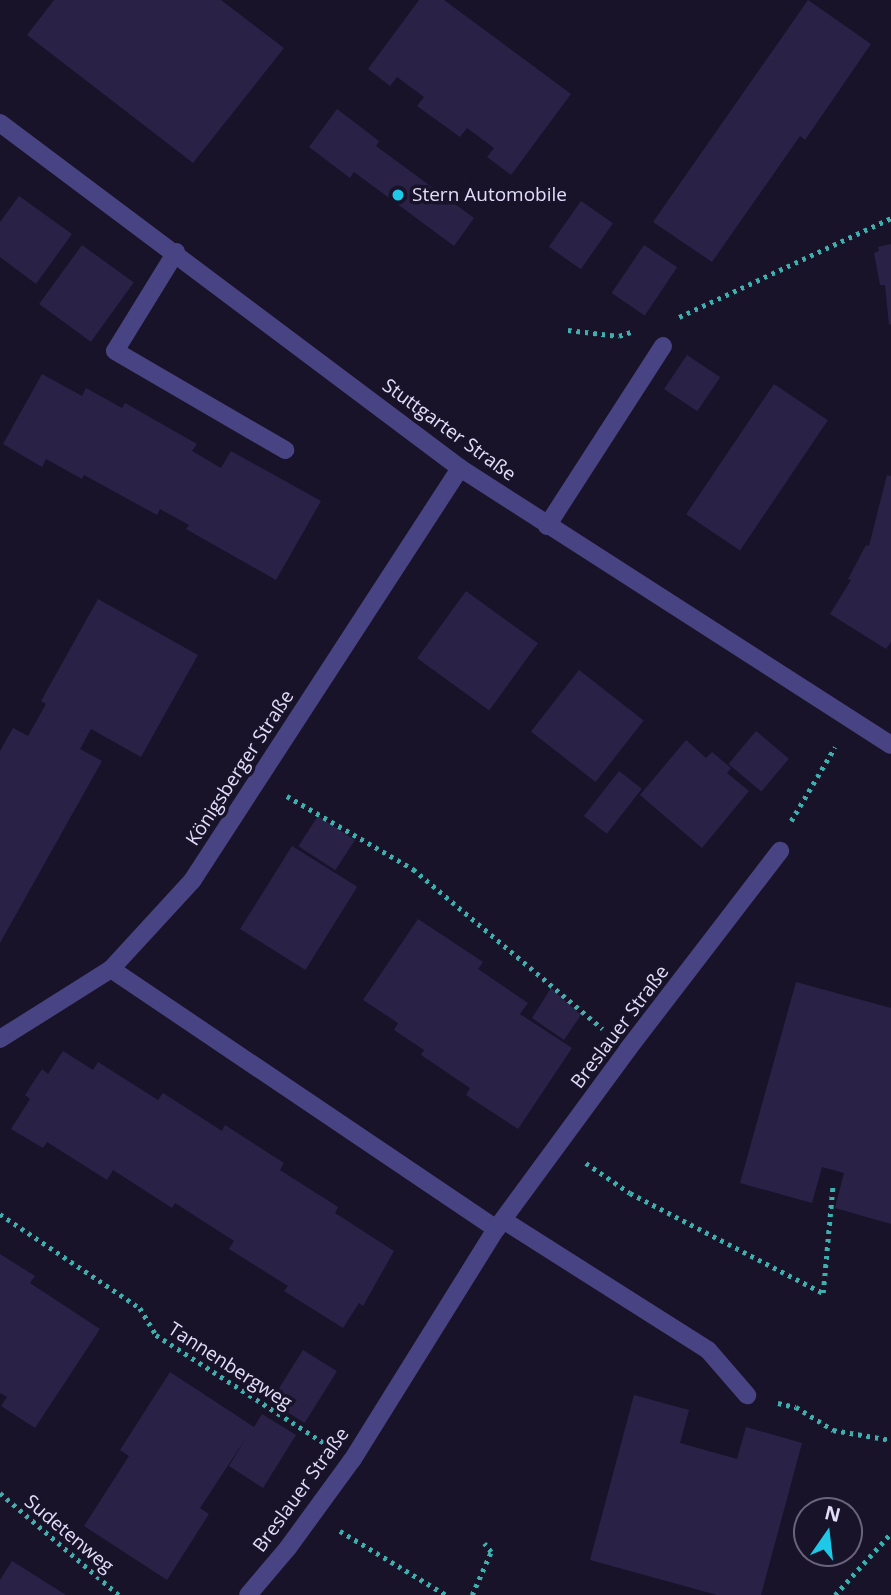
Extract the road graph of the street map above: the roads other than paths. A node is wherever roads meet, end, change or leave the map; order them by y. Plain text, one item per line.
1 (0, 123) edge
2 (176, 252) junction
3 (663, 346) dead end
4 (285, 450) dead end
5 (460, 468) junction
6 (547, 526) junction
7 (891, 746) edge
8 (780, 851) road end
9 (111, 969) junction
10 (0, 1040) edge
11 (499, 1225) junction
12 (747, 1395) road end
13 (248, 1595) edge

1 - 2 street, Stuttgarter Straße
2 - 4 street
2 - 5 street, Stuttgarter Straße
3 - 6 street
5 - 6 street, Stuttgarter Straße
5 - 9 street, Königsberger Straße
6 - 7 street, Stuttgarter Straße
8 - 11 street, Breslauer Straße
9 - 10 street, Königsberger Straße
9 - 11 street
11 - 12 street
11 - 13 street, Breslauer Straße

